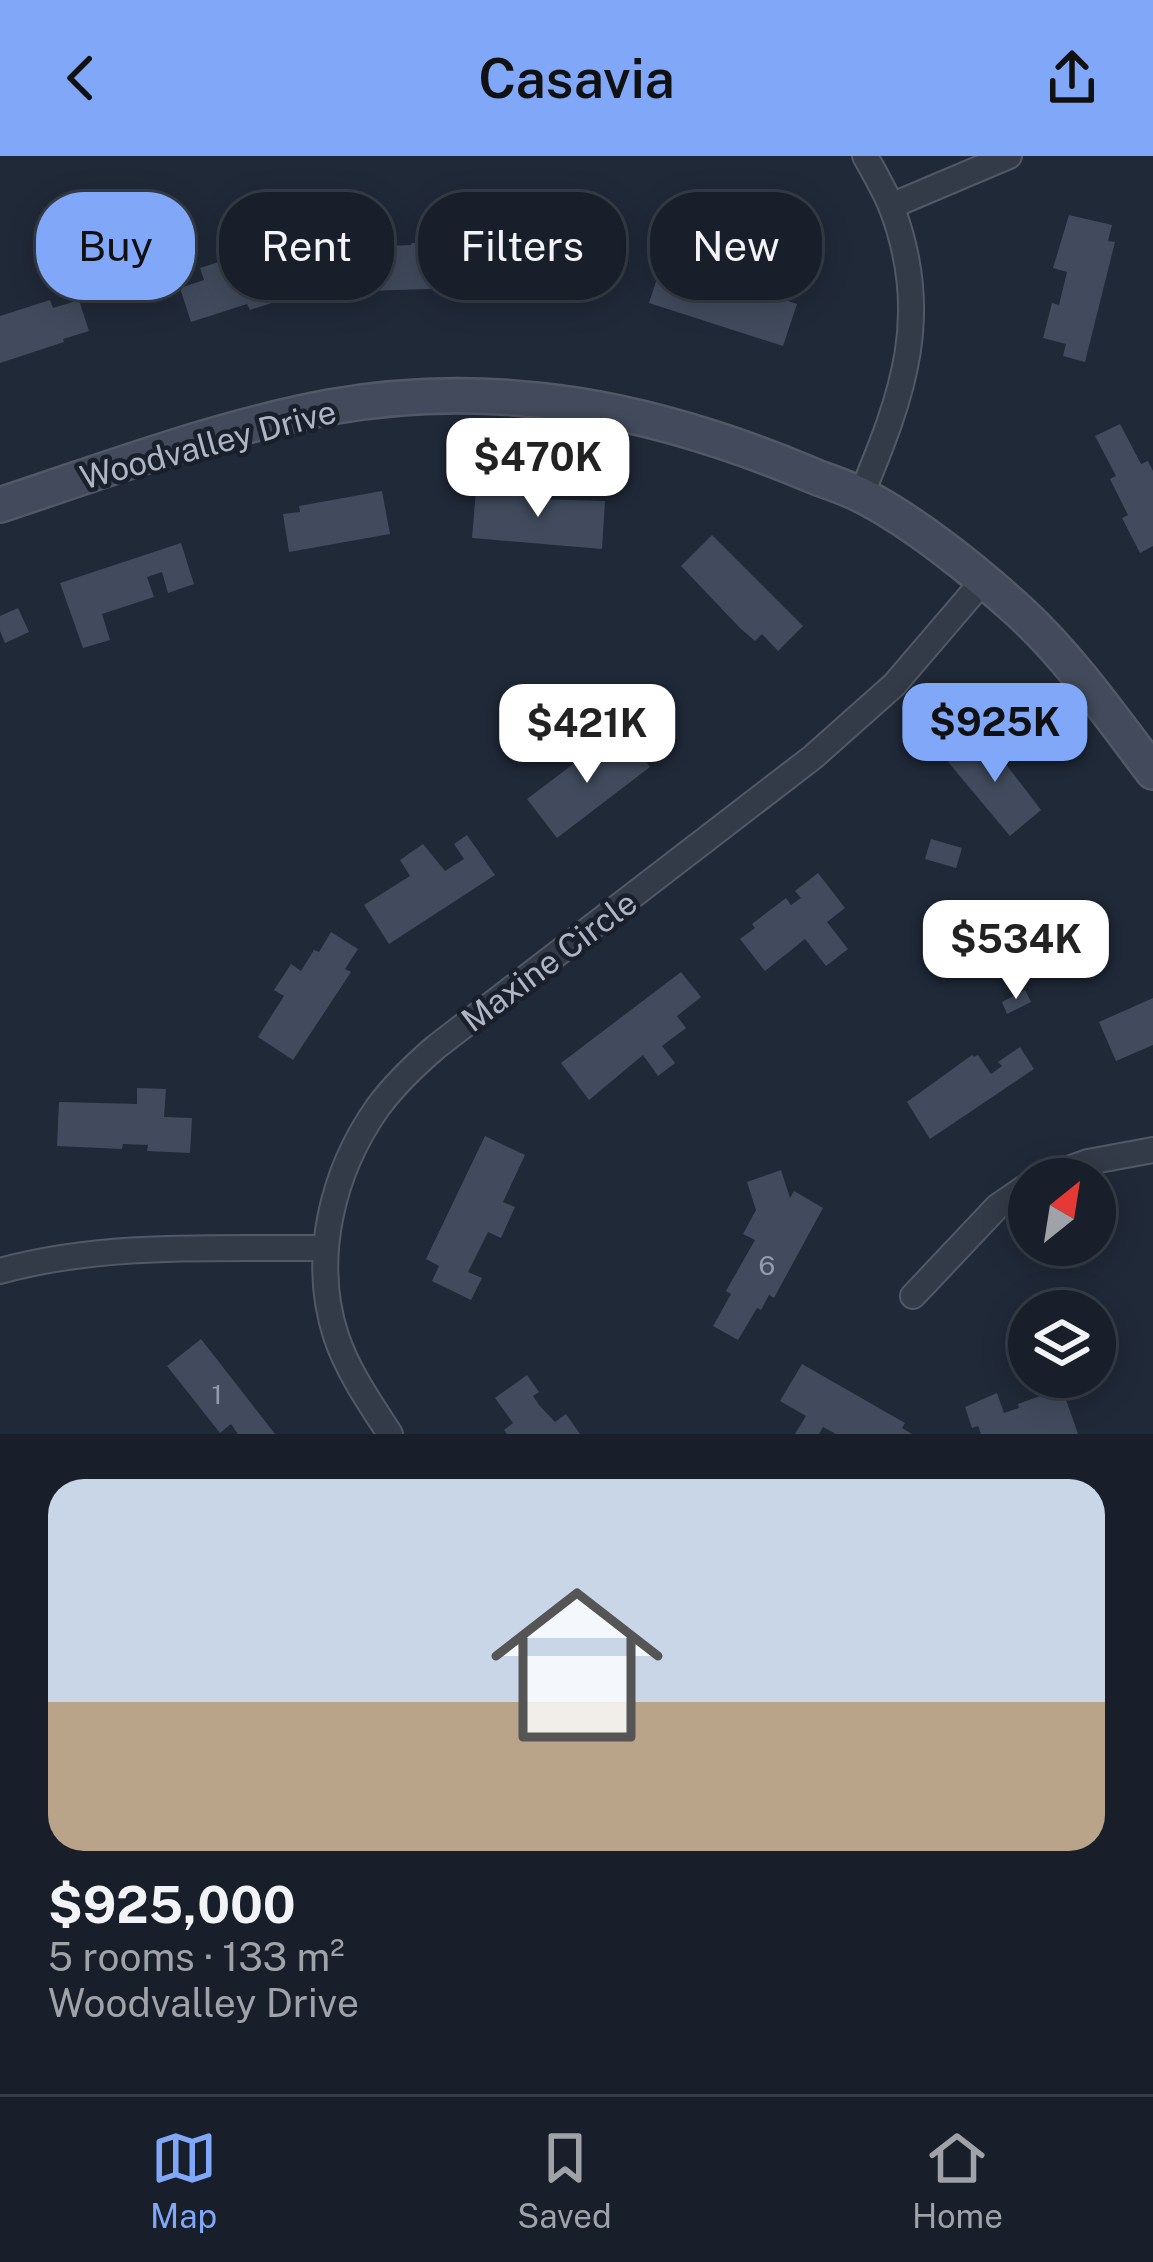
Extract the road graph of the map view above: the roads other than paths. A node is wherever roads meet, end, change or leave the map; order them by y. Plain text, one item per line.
1 (865, 156) edge
2 (1009, 156) edge
3 (891, 206) junction
4 (861, 495) junction
5 (0, 505) edge
6 (983, 581) junction
7 (1153, 772) edge
8 (1153, 1150) edge
9 (1110, 1158) edge
10 (1008, 1199) edge
11 (325, 1248) junction
12 (0, 1271) edge
13 (913, 1296) dead end
14 (390, 1434) edge

1 - 3 street
2 - 3 street
3 - 4 street
4 - 5 street, Woodvalley Drive
4 - 6 street, Woodvalley Drive
6 - 7 street, Woodvalley Drive
6 - 11 street, Maxine Circle
8 - 9 street
10 - 13 street
11 - 12 street
11 - 14 street, Maxine Circle

